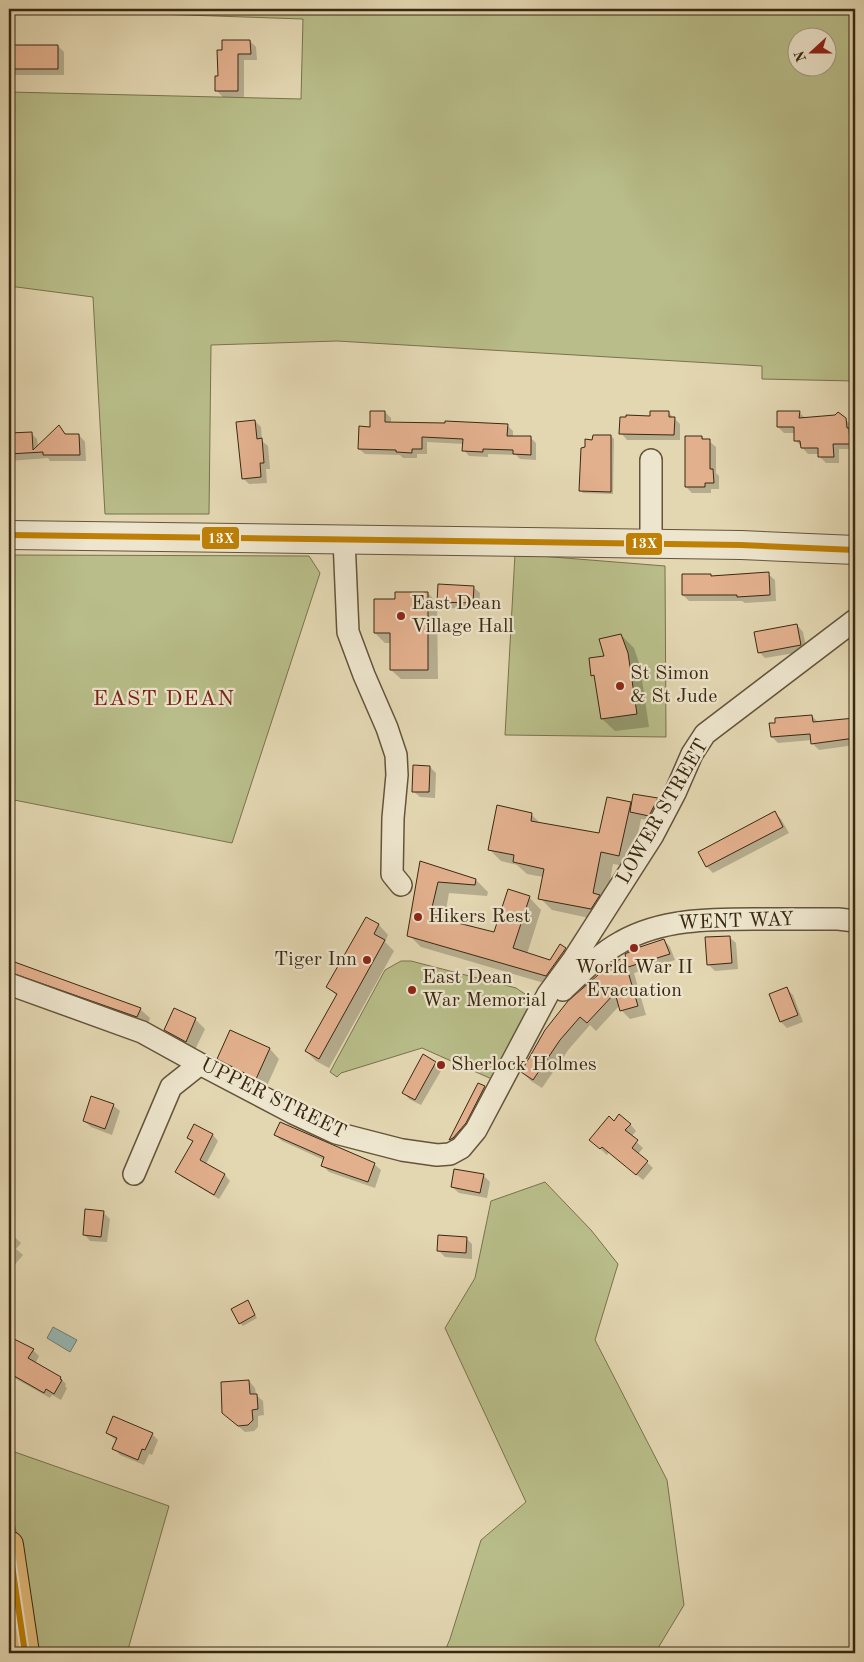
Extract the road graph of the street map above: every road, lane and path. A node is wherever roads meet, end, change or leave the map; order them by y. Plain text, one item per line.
1 (651, 460) dead end
2 (9, 535) edge
3 (344, 539) junction
4 (650, 543) junction
5 (855, 550) edge
6 (855, 620) edge
7 (401, 885) dead end
8 (855, 921) edge
9 (9, 984) edge
10 (548, 994) junction
11 (200, 1064) junction
12 (134, 1174) dead end
13 (9, 1545) edge
14 (25, 1653) edge

1 - 4 street
2 - 3 street
3 - 4 street
3 - 7 street
4 - 5 street
6 - 10 street, LOWER STREET
8 - 10 street, WENT WAY
9 - 11 street, UPPER STREET
10 - 11 street, UPPER STREET
11 - 12 street
13 - 14 main road

